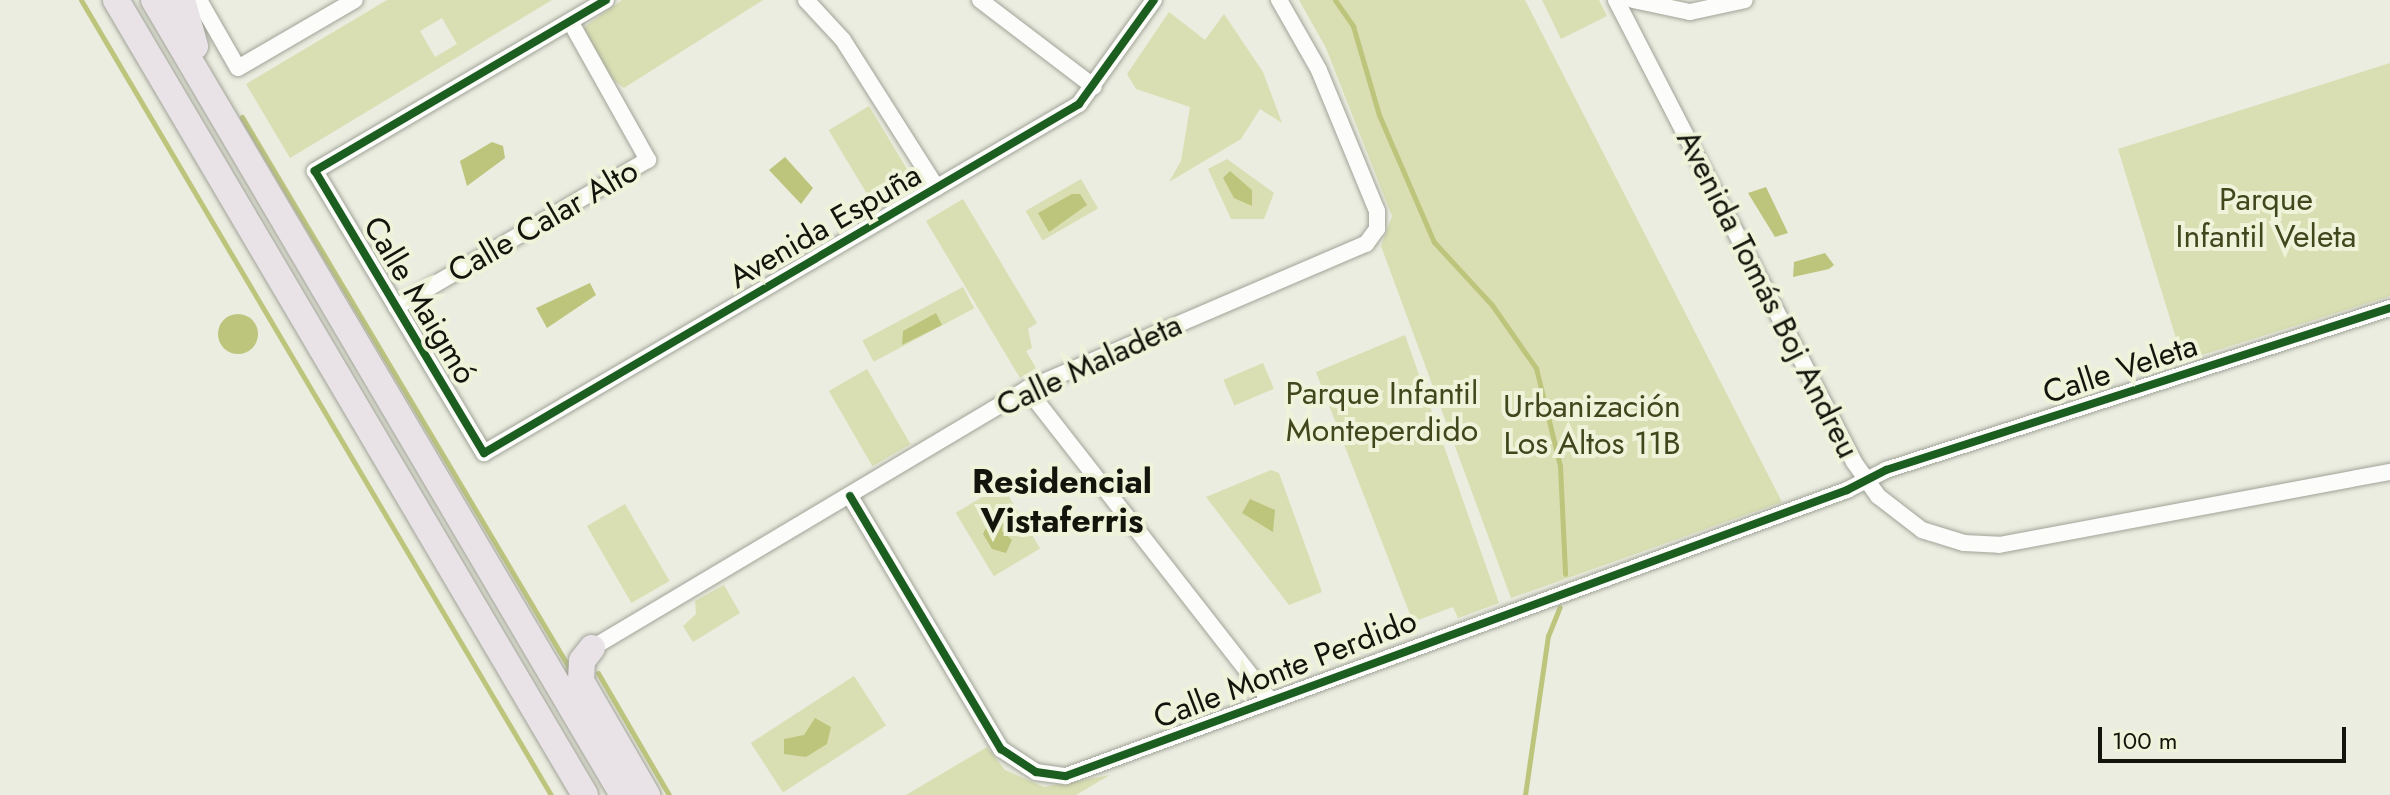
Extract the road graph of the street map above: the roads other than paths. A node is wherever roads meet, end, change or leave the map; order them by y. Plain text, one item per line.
1 (116, 0) edge
2 (154, 0) edge
3 (182, 0) edge
4 (199, 0) edge
5 (355, 0) edge
6 (606, 0) edge
7 (806, 0) edge
8 (980, 0) edge
9 (1154, 0) edge
10 (1279, 0) edge
11 (1616, 0) edge
12 (1633, 0) edge
13 (1745, 0) edge
14 (824, 6) edge
15 (1657, 9) junction
16 (570, 21) junction
17 (1638, 42) junction
18 (1094, 87) junction
19 (225, 120) junction
20 (937, 188) junction
21 (396, 307) junction
22 (2390, 308) edge
23 (1027, 389) junction
24 (484, 453) joint
25 (2390, 472) edge
26 (1865, 480) junction
27 (850, 496) junction
28 (592, 648) joint
29 (1270, 700) junction
30 (585, 795) edge
31 (623, 795) edge
32 (647, 795) edge

1 - 30 highway
2 - 19 highway
3 - 19 highway
4 - 5 street
6 - 16 street
7 - 14 street
8 - 18 street
9 - 18 street, Avenida Espuña
10 - 23 street, Calle Maladeta
11 - 17 street, Avenida Tomás Boj Andreu
12 - 15 street
13 - 15 street
14 - 20 street
15 - 17 street
16 - 21 street, Calle Calar Alto
16 - 21 street, Calle Maigmó
17 - 26 street, Avenida Tomás Boj Andreu
18 - 20 street, Avenida Espuña
19 - 31 highway
20 - 24 street, Avenida Espuña
21 - 24 street, Calle Maigmó
22 - 26 street, Calle Veleta
23 - 27 street, Calle Maladeta
23 - 29 street
25 - 26 street, Avenida Tomás Boj Andreu
26 - 29 street, Calle Monte Perdido
27 - 28 street, Calle Maladeta
27 - 29 street, Calle Monte Perdido
28 - 32 highway

